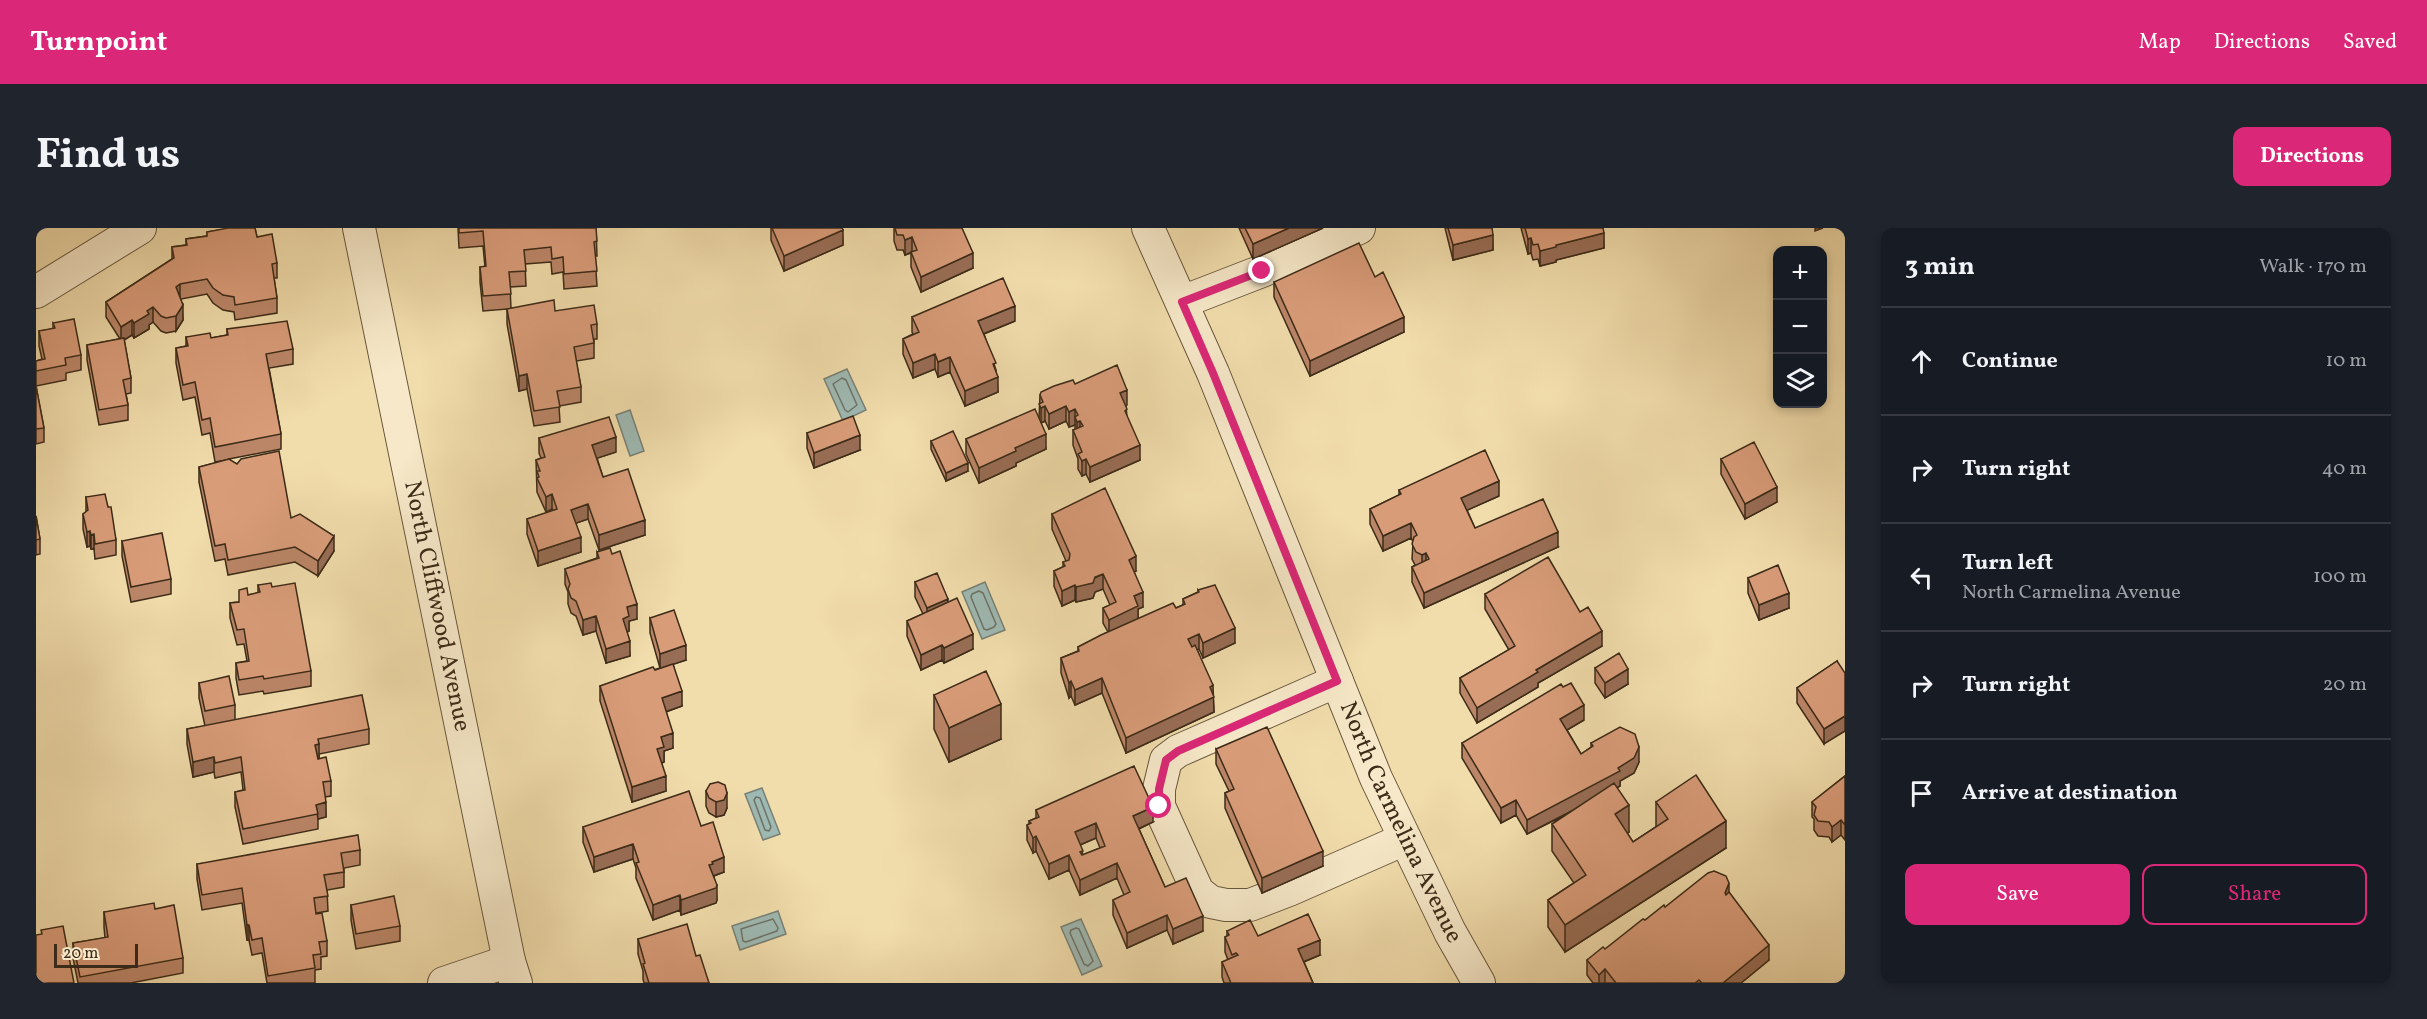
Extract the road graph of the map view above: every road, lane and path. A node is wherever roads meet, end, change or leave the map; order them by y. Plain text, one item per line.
1 (140, 228) edge
2 (359, 228) edge
3 (1148, 228) edge
4 (1359, 228) edge
5 (36, 292) edge
6 (1182, 302) junction
7 (1337, 681) junction
8 (1405, 839) junction
9 (513, 972) edge
10 (444, 983) edge
11 (1479, 983) edge

1 - 5 street
2 - 9 street, North Cliffwood Avenue
3 - 6 street, North Carmelina Avenue
4 - 6 street
6 - 7 street, North Carmelina Avenue
7 - 8 street, North Carmelina Avenue
7 - 8 street
8 - 11 street, North Carmelina Avenue
9 - 10 street

